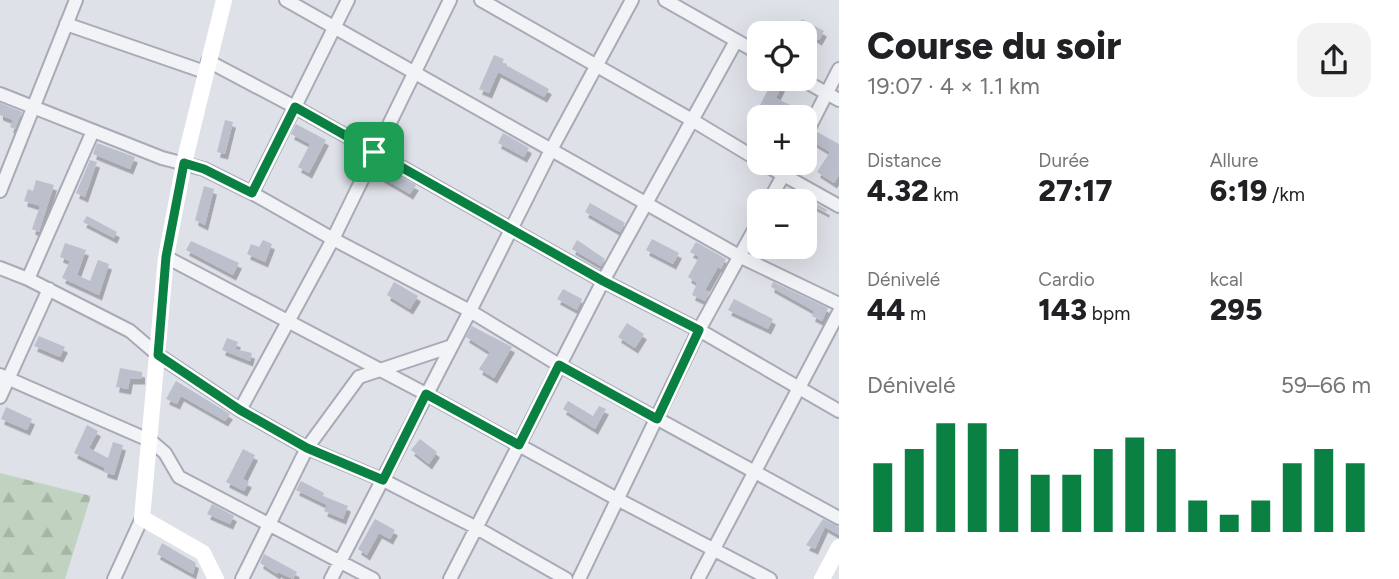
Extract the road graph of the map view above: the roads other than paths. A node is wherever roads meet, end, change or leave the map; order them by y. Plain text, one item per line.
1 (76, 0) edge
2 (224, 0) edge
3 (286, 0) edge
4 (348, 0) edge
5 (450, 0) edge
6 (481, 0) edge
7 (632, 0) edge
8 (666, 0) edge
9 (66, 24) junction
10 (334, 27) junction
11 (737, 41) junction
12 (747, 47) edge
13 (596, 66) junction
14 (207, 67) junction
15 (839, 69) edge
16 (415, 71) junction
17 (817, 88) edge
18 (0, 94) edge
19 (833, 97) edge
20 (34, 107) junction
21 (295, 107) junction
22 (817, 119) edge
23 (692, 120) junction
24 (93, 131) junction
25 (552, 148) junction
26 (374, 152) junction
27 (747, 153) edge
28 (184, 163) junction
29 (783, 176) joint
30 (776, 189) edge
31 (0, 191) edge
32 (252, 193) junction
33 (645, 202) junction
34 (839, 206) edge
35 (510, 230) junction
36 (333, 239) junction
37 (747, 242) edge
38 (739, 256) junction
39 (166, 257) junction
40 (0, 268) edge
41 (28, 279) junction
42 (603, 281) junction
43 (49, 289) junction
44 (839, 304) edge
45 (470, 311) junction
46 (839, 312) edge
47 (289, 323) junction
48 (699, 330) junction
49 (452, 346) junction
50 (158, 355) junction
51 (559, 365) junction
52 (380, 369) junction
53 (4, 377) edge
54 (800, 388) junction
55 (426, 394) junction
56 (0, 397) edge
57 (240, 410) junction
58 (839, 411) edge
59 (657, 419) junction
60 (151, 442) junction
61 (519, 445) junction
62 (307, 448) junction
63 (754, 472) junction
64 (383, 480) junction
65 (617, 499) junction
66 (142, 518) junction
67 (839, 518) edge
68 (268, 524) junction
69 (475, 527) junction
70 (714, 548) junction
71 (839, 548) edge
72 (340, 561) junction
73 (114, 579) edge
74 (216, 579) edge
75 (242, 579) edge
76 (331, 579) edge
77 (373, 579) edge
78 (450, 579) edge
79 (566, 579) edge
80 (579, 579) edge
81 (698, 579) edge
82 (770, 579) edge
83 (822, 579) edge

1 - 9 street
2 - 14 main road
3 - 10 street
4 - 10 street
5 - 16 street
6 - 13 street
7 - 13 street
8 - 11 street
9 - 14 street
9 - 20 street
10 - 16 street
10 - 21 street
11 - 12 street
11 - 23 street
13 - 23 street
13 - 25 street
14 - 21 street
14 - 28 main road
15 - 19 street
16 - 25 street
16 - 26 street
17 - 19 street
18 - 20 street
19 - 22 street
20 - 24 street
20 - 31 street
21 - 26 street
21 - 32 street
23 - 27 street
23 - 33 street
24 - 28 street
24 - 41 street
25 - 33 street
25 - 35 street
26 - 35 street
26 - 36 street
28 - 32 street
28 - 39 main road
29 - 30 street
29 - 34 street
32 - 36 street
33 - 38 street
33 - 42 street
35 - 42 street
35 - 45 street
36 - 45 street
36 - 47 street
37 - 38 street
38 - 44 street
38 - 48 street
39 - 47 street
39 - 50 main road
40 - 41 street
41 - 43 street
42 - 48 street
42 - 51 street
43 - 50 street
43 - 53 street
45 - 49 street
45 - 51 street
46 - 54 street
47 - 52 street
47 - 57 street
48 - 54 street
48 - 59 street
49 - 52 street
49 - 55 street
50 - 57 street
50 - 60 main road
51 - 59 street
51 - 61 street
52 - 55 street
52 - 62 street
53 - 56 street
53 - 60 street
54 - 58 street
54 - 63 street
55 - 61 street
55 - 64 street
57 - 62 street
59 - 63 street
59 - 65 street
60 - 66 main road
60 - 68 street
61 - 65 street
61 - 69 street
62 - 64 street
62 - 68 street
63 - 67 street
63 - 70 street
64 - 69 street
64 - 72 street
65 - 70 street
65 - 80 street
66 - 73 street
66 - 74 main road
68 - 72 street
68 - 75 street
69 - 78 street
69 - 79 street
70 - 81 street
70 - 82 street
71 - 83 main road
72 - 76 street
72 - 77 street

